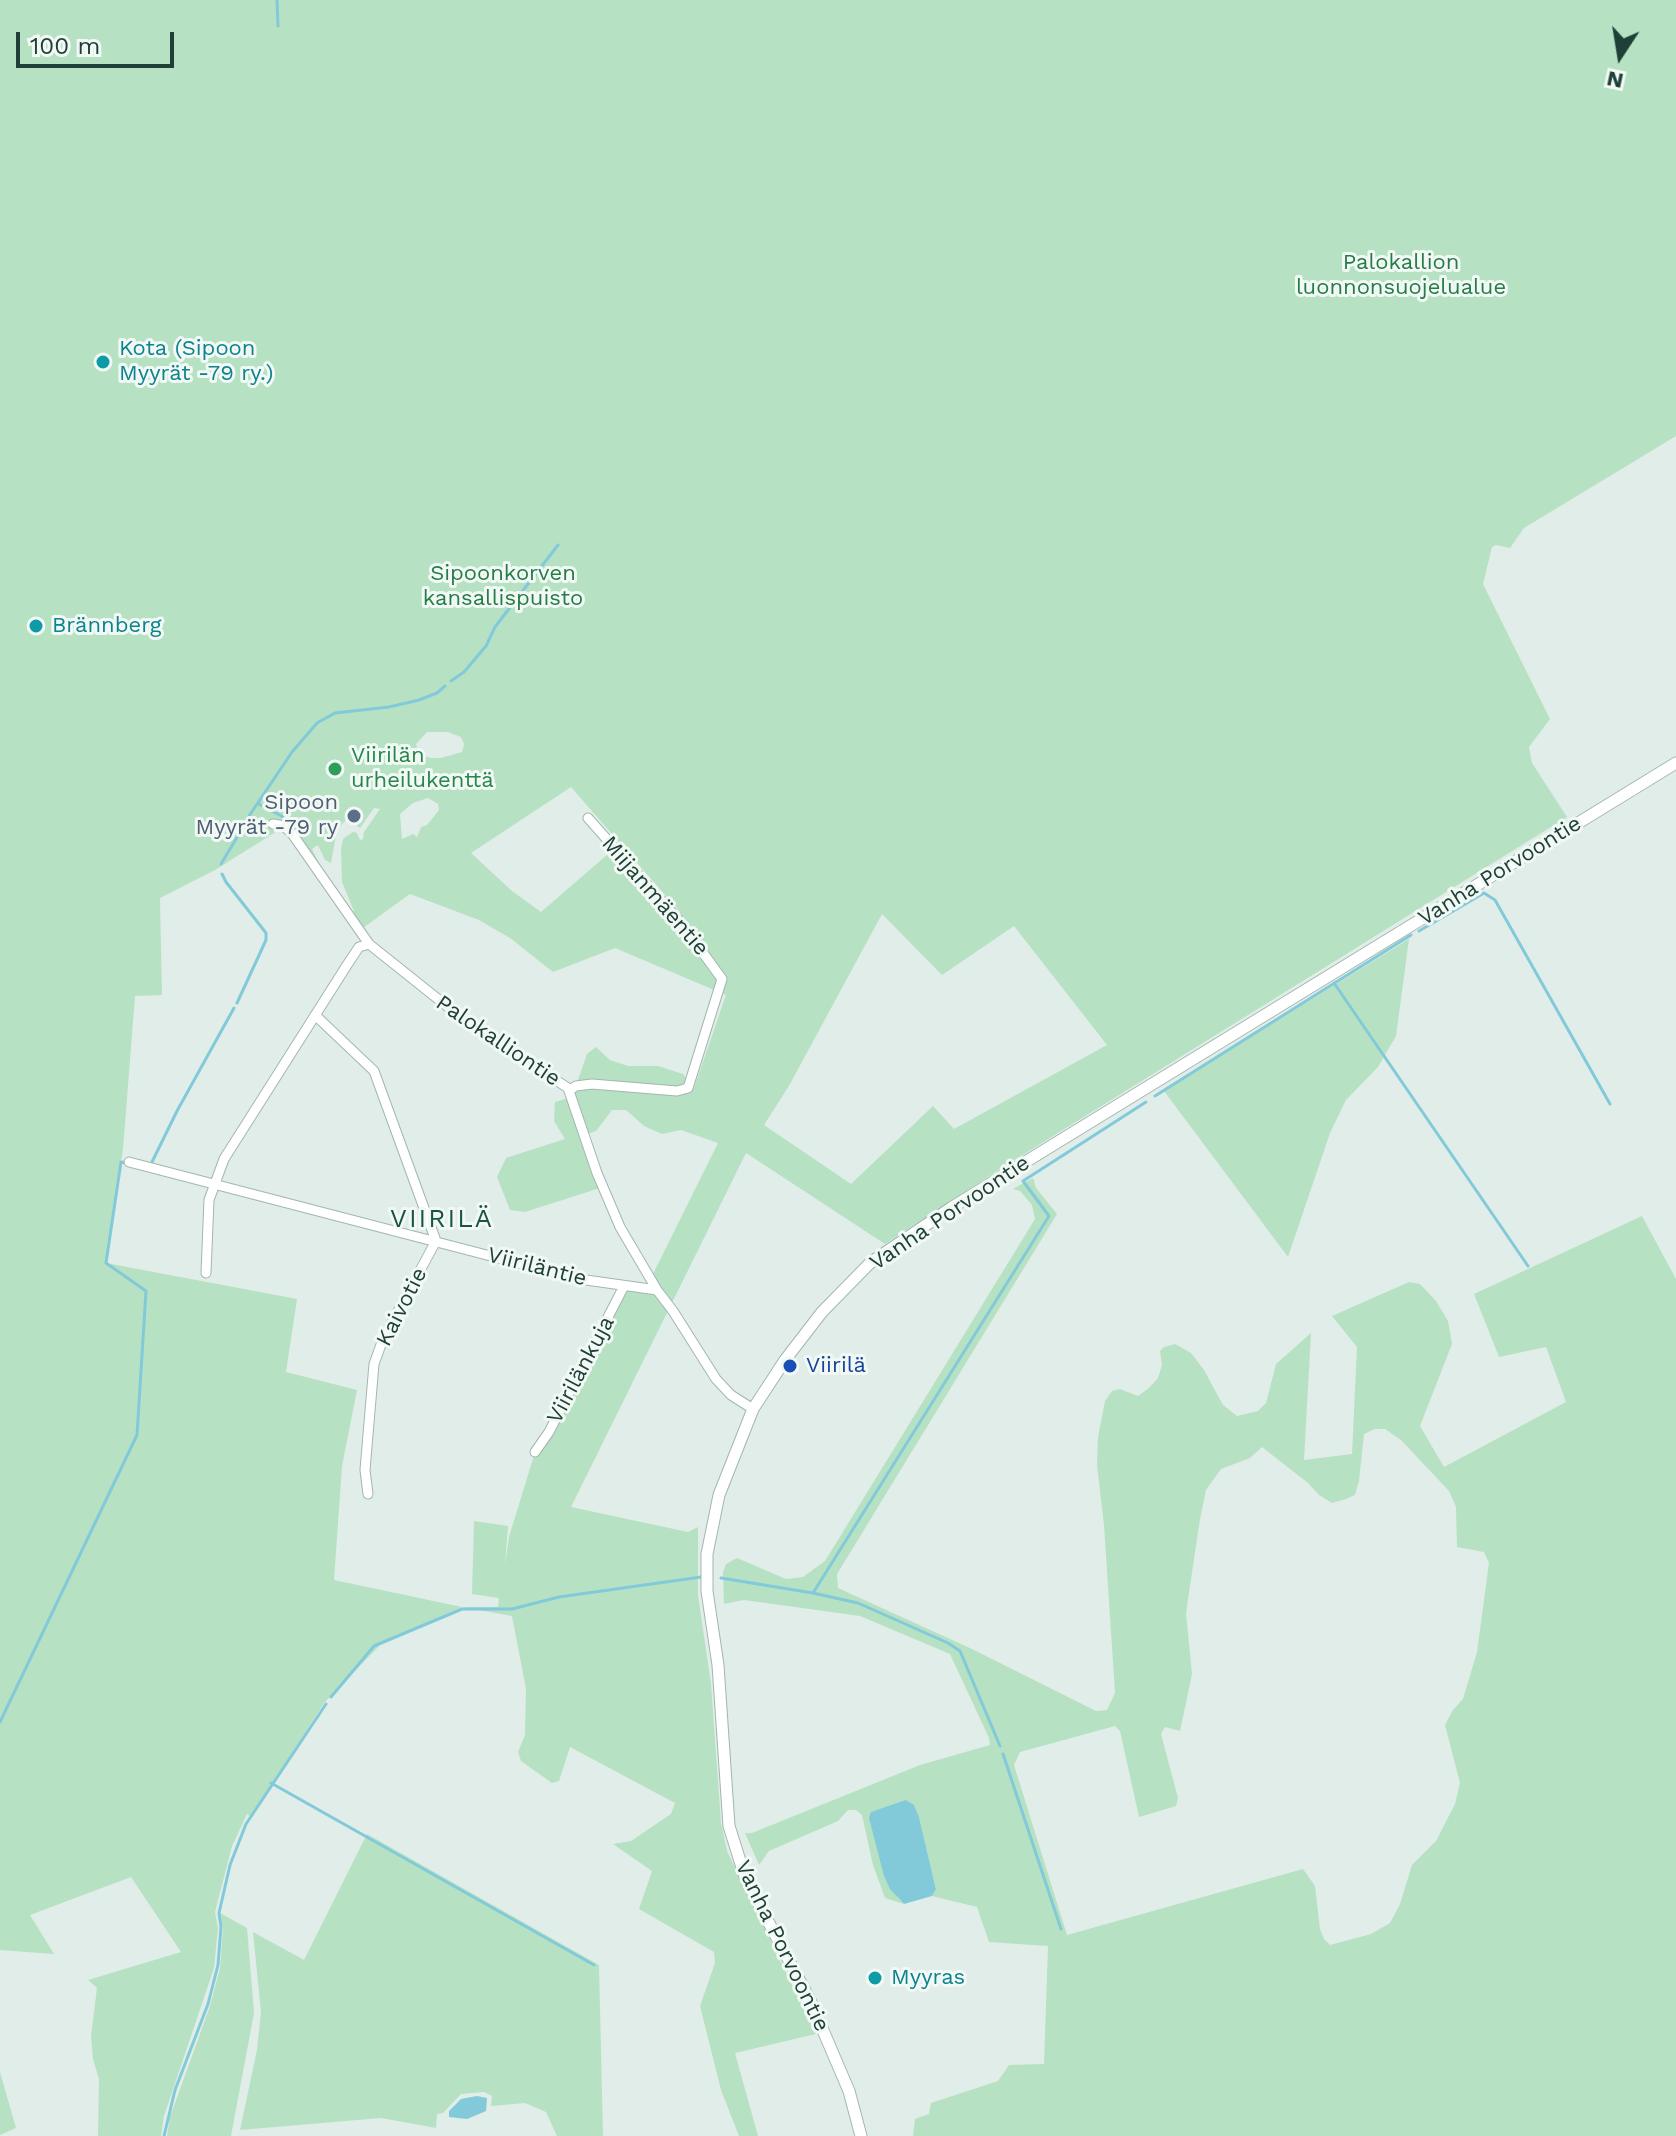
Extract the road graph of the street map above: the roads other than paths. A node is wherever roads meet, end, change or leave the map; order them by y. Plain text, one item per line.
1 (1676, 763) edge
2 (588, 818) dead end
3 (273, 824) dead end
4 (369, 944) junction
5 (315, 1015) junction
6 (570, 1090) junction
7 (129, 1162) dead end
8 (214, 1185) junction
9 (436, 1241) junction
10 (206, 1273) dead end
11 (624, 1286) junction
12 (657, 1290) junction
13 (753, 1409) junction
14 (535, 1452) dead end
15 (368, 1494) dead end
16 (861, 2136) edge

1 - 13 street, Vanha Porvoontie
2 - 6 street, Miijanmäentie
3 - 4 street, Palokalliontie
4 - 5 street
4 - 6 street, Palokalliontie
5 - 8 street
5 - 9 street, Kaivotie
6 - 12 street, Palokalliontie
7 - 8 street, Viiriläntie
8 - 9 street, Viiriläntie
8 - 10 street
9 - 11 street, Viiriläntie
9 - 15 street, Kaivotie
11 - 12 street, Viiriläntie
11 - 14 street, Viirilänkuja
12 - 13 street
13 - 16 street, Vanha Porvoontie

